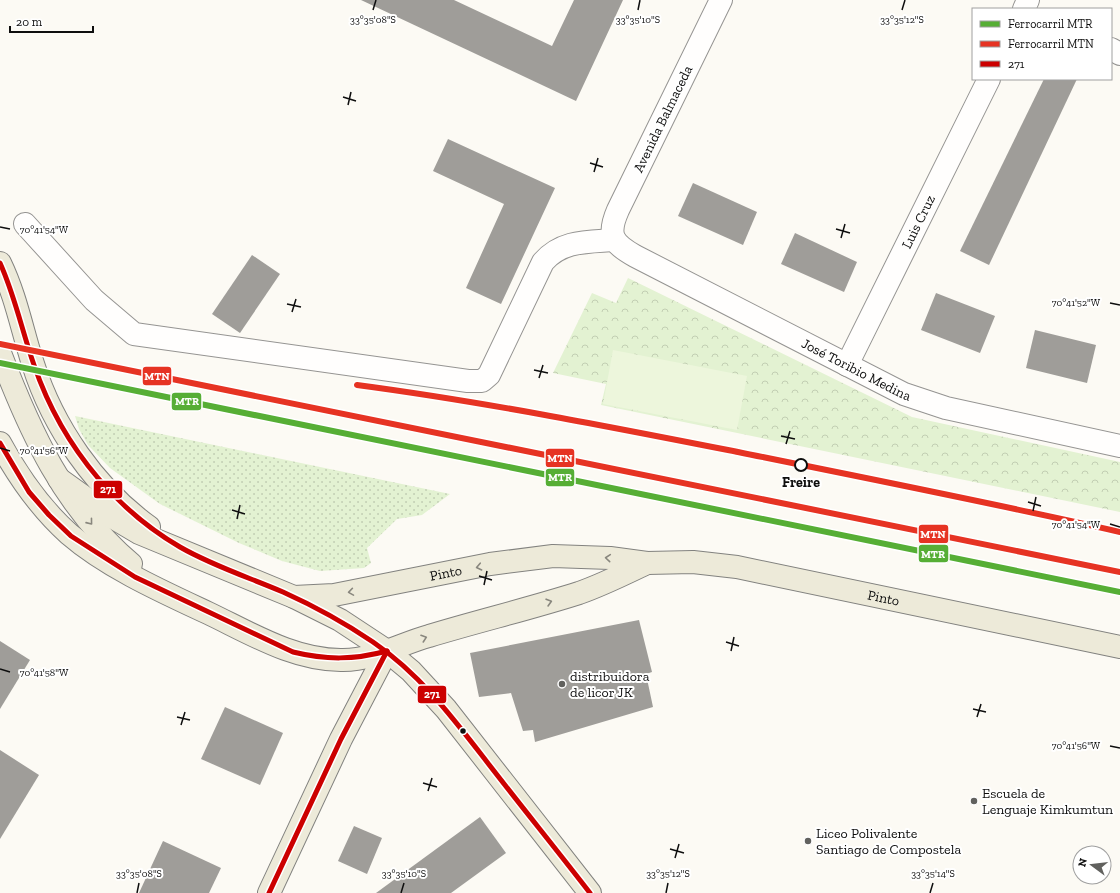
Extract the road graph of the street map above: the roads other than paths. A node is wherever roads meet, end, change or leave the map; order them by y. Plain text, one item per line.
1 (721, 0) edge
2 (989, 80) edge
3 (25, 224) dead end
4 (614, 240) junction
5 (0, 263) edge
6 (0, 352) edge
7 (847, 365) junction
8 (0, 443) edge
9 (1120, 446) edge
10 (59, 478) junction
11 (191, 553) junction
12 (647, 563) junction
13 (294, 597) junction
14 (176, 598) junction
15 (1120, 647) edge
16 (387, 652) junction
17 (269, 893) edge
18 (590, 893) edge

1 - 4 street, Avenida Balmaceda
2 - 7 street, Luis Cruz
3 - 4 street
4 - 7 street, José Toribio Medina
5 - 11 main road
6 - 10 main road
7 - 9 street, José Toribio Medina
8 - 14 main road
10 - 11 main road
10 -> 14 main road
11 - 13 main road
12 -> 13 main road, Pinto
12 - 15 main road, Pinto
16 -> 12 main road, Pinto
13 - 16 main road
14 - 16 main road, Pinto
16 - 17 main road
16 - 18 main road

